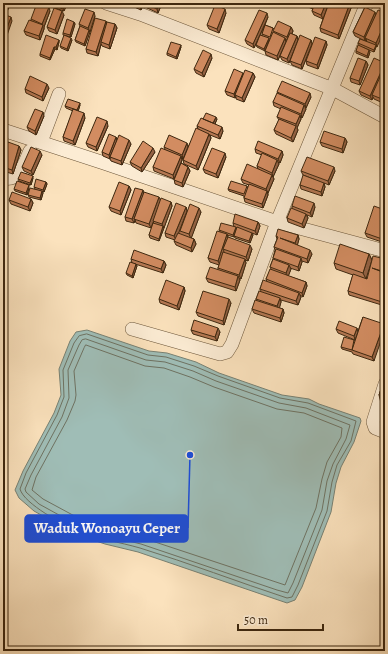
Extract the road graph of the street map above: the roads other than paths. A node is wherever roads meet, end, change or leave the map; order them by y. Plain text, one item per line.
1 (106, 3) edge
2 (367, 3) edge
3 (332, 89) junction
4 (59, 94) dead end
5 (385, 117) edge
6 (3, 130) edge
7 (38, 141) junction
8 (3, 178) edge
9 (277, 222) junction
10 (385, 251) edge
11 (132, 329) dead end
12 (385, 384) edge
13 (385, 432) edge

1 - 3 street
2 - 3 street
3 - 5 street
3 - 9 street
4 - 7 street
6 - 7 street
7 - 8 street
7 - 9 street
9 - 10 street
9 - 11 street
12 - 13 street

